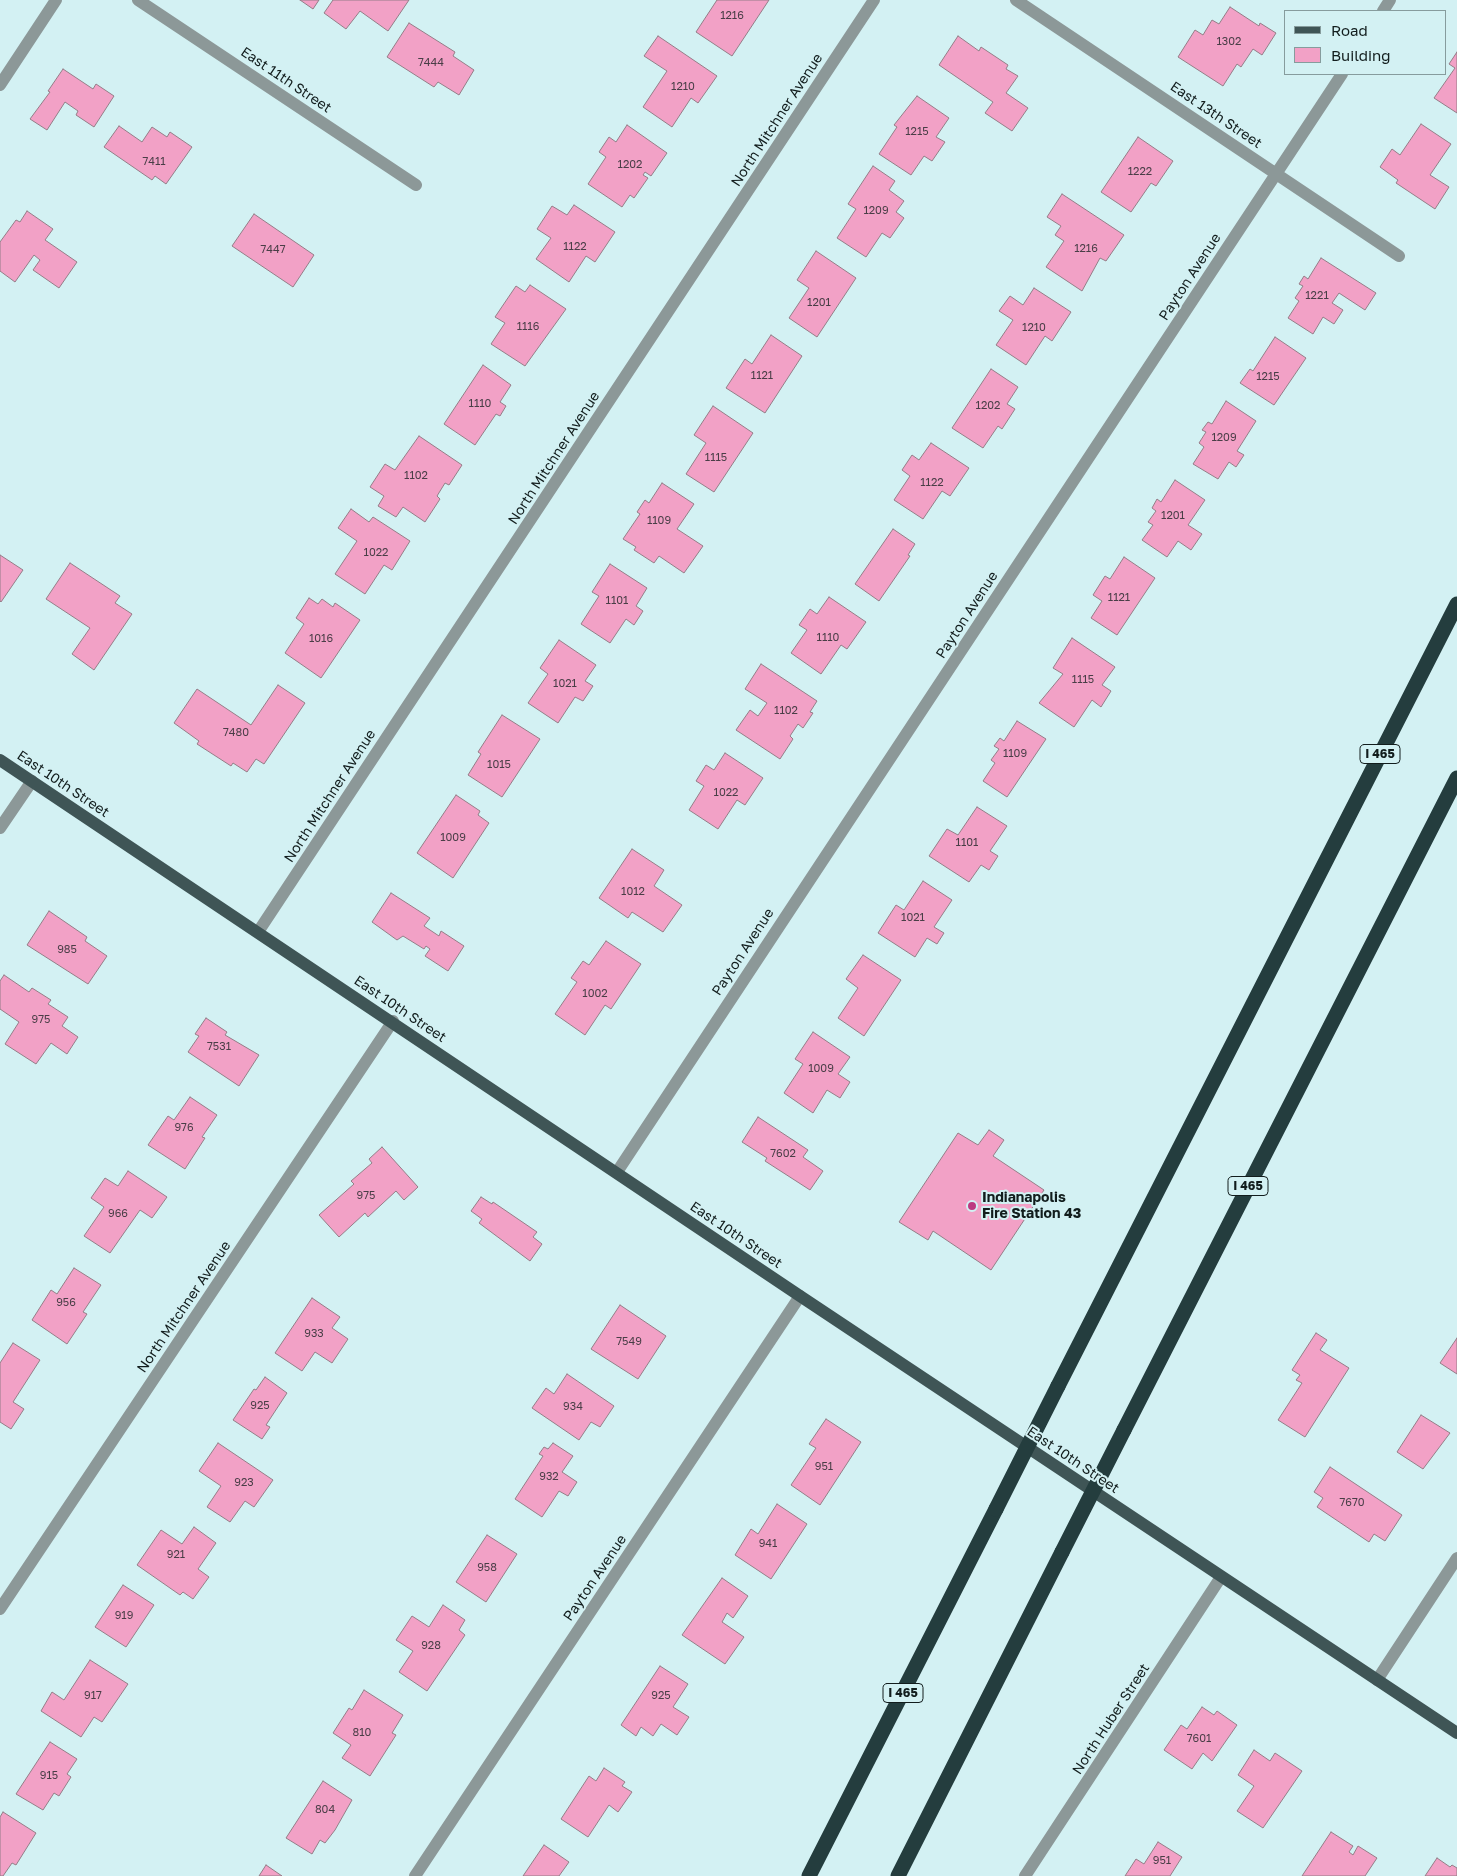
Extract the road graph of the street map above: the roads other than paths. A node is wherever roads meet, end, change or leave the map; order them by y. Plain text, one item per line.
1 (56, 0) edge
2 (138, 0) edge
3 (874, 0) edge
4 (1016, 0) edge
5 (1341, 75) edge
6 (0, 85) edge
7 (1277, 173) junction
8 (416, 185) dead end
9 (1399, 256) dead end
10 (1457, 604) edge
11 (0, 760) edge
12 (1457, 778) edge
13 (32, 780) junction
14 (0, 828) edge
15 (258, 932) junction
16 (392, 1021) junction
17 (616, 1172) junction
18 (800, 1296) junction
19 (1457, 1558) edge
20 (1221, 1577) junction
21 (0, 1609) edge
22 (1377, 1680) junction
23 (1457, 1733) edge
24 (415, 1876) edge
25 (809, 1876) edge
26 (898, 1876) edge
27 (1025, 1876) edge

1 - 6 street
2 - 8 street, East 11th Street
3 - 15 street, North Mitchner Avenue
4 - 7 street, East 13th Street
5 - 7 street, Payton Avenue
7 - 9 street, East 13th Street
7 - 17 street, Payton Avenue
10 - 25 highway, I 465, bridge
11 - 13 main road, East 10th Street
12 - 26 highway, I 465, bridge
13 - 14 street
13 - 15 main road, East 10th Street
15 - 16 main road, East 10th Street
16 - 17 main road, East 10th Street
16 - 21 street, North Mitchner Avenue
17 - 18 main road, East 10th Street
18 - 20 main road, East 10th Street
18 - 24 street, Payton Avenue
19 - 22 street
20 - 22 main road, East 10th Street
20 - 27 street, North Huber Street
22 - 23 main road, East 10th Street

